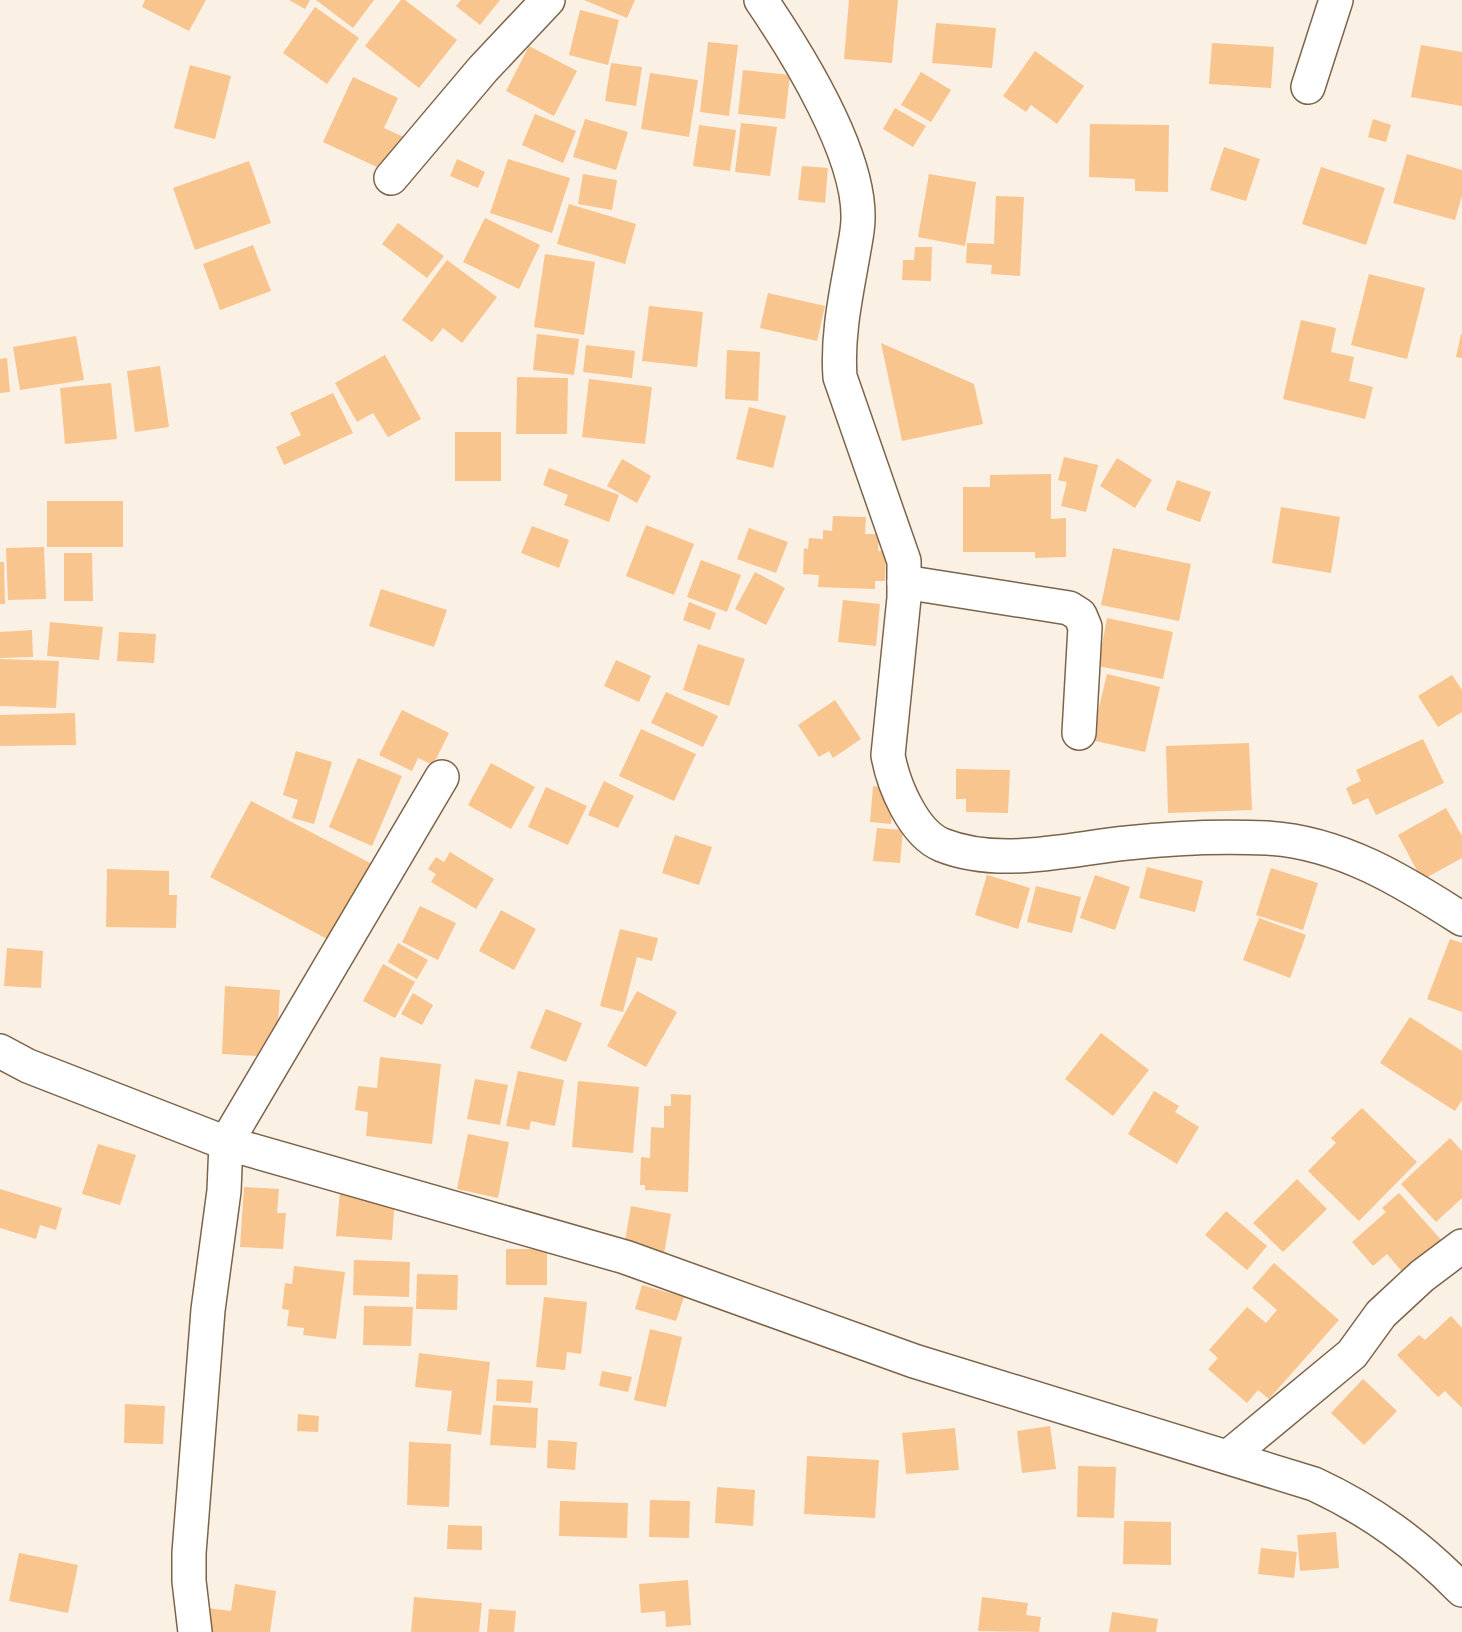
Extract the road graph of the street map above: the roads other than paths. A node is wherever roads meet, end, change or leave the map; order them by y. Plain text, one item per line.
1 (548, 0) edge
2 (761, 0) edge
3 (1336, 0) edge
4 (1308, 87) dead end
5 (391, 178) dead end
6 (904, 582) junction
7 (1078, 733) dead end
8 (442, 777) dead end
9 (1462, 919) edge
10 (0, 1051) edge
11 (226, 1143) junction
12 (1462, 1246) edge
13 (1228, 1456) junction
14 (1462, 1590) edge
15 (195, 1632) edge

1 - 5 street
2 - 6 street
3 - 4 street
6 - 7 street
6 - 9 street
8 - 11 street
10 - 11 street
11 - 13 street
11 - 15 street
12 - 13 street
13 - 14 street

